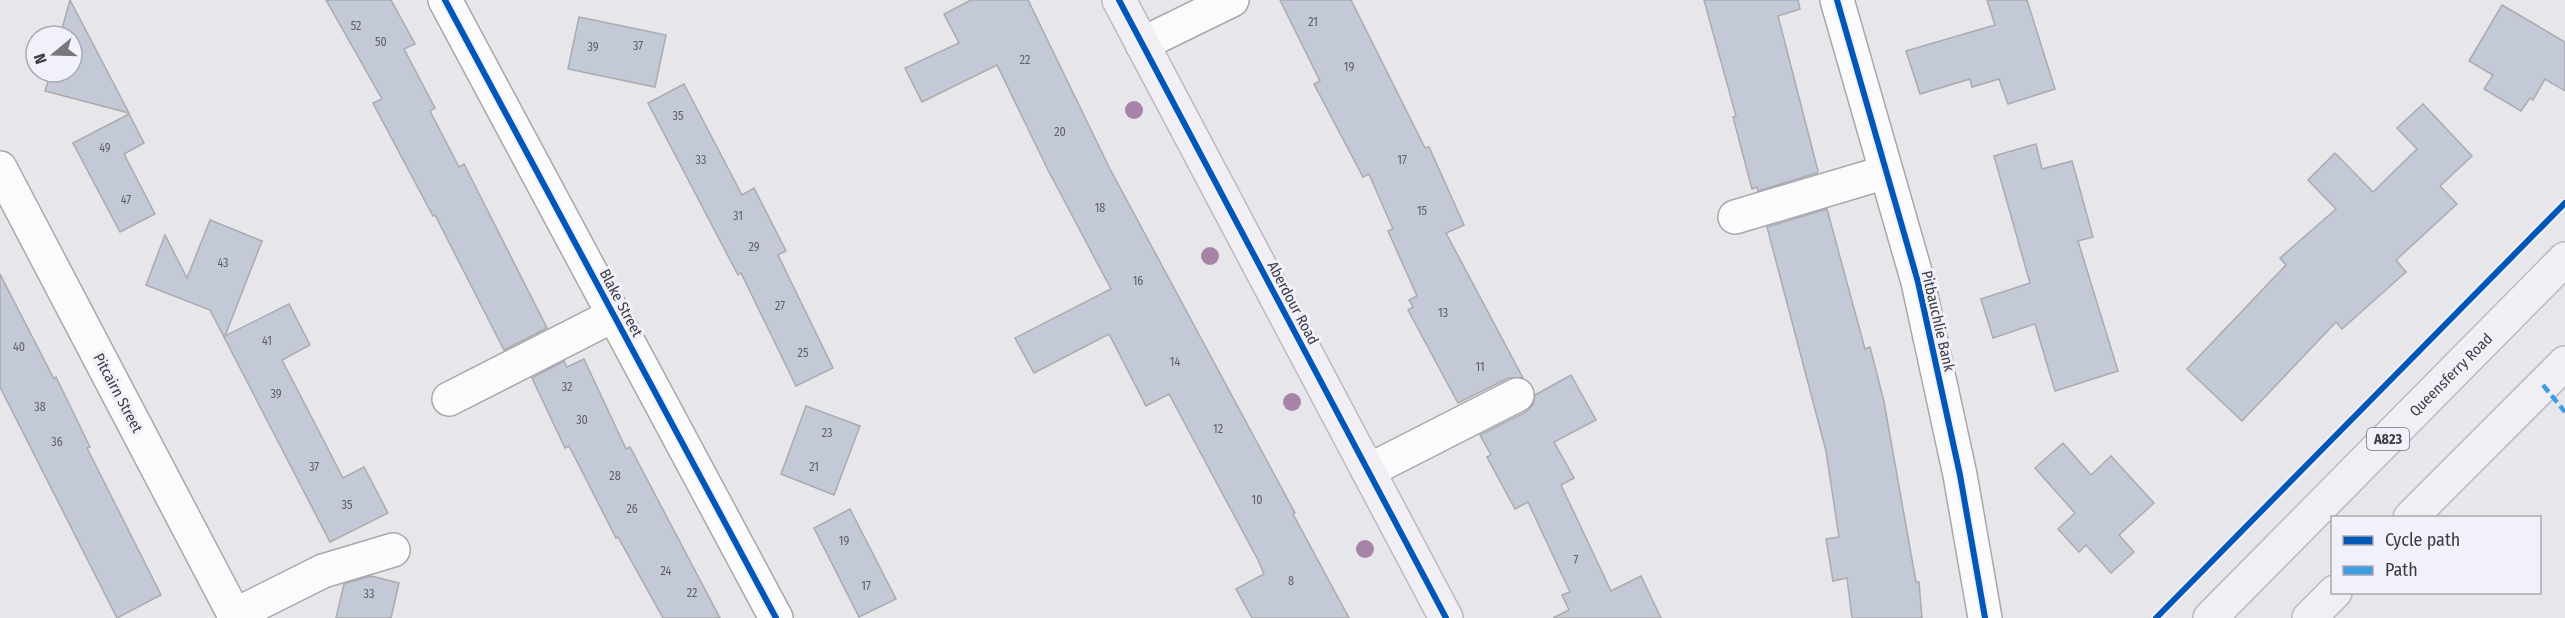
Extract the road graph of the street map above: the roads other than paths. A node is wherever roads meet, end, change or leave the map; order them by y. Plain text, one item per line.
1 (446, 0) edge
2 (1119, 0) edge
3 (1232, 0) edge
4 (1837, 0) edge
5 (1142, 44) junction
6 (0, 168) edge
7 (1886, 172) junction
8 (1736, 217) dead end
9 (2565, 259) edge
10 (614, 315) junction
11 (2565, 363) edge
12 (1517, 395) dead end
13 (449, 399) dead end
14 (1368, 471) junction
15 (2412, 516) edge
16 (393, 550) dead end
17 (2333, 594) edge
18 (235, 616) edge
19 (776, 618) edge
20 (1446, 618) edge
21 (1985, 618) edge
22 (2210, 618) edge
23 (2309, 618) edge

1 - 10 street, Blake Street
2 - 5 main road, Aberdour Road
3 - 5 street
4 - 7 street, Pitbauchlie Bank
5 - 14 main road, Aberdour Road
6 - 18 street, Pitcairn Street
7 - 8 street
7 - 21 street, Pitbauchlie Bank
9 - 22 main road, Queensferry Road / A823
10 - 13 street
10 - 19 street, Blake Street
11 - 15 main road
12 - 14 street
14 - 20 main road, Aberdour Road
16 - 18 street
17 - 23 main road

